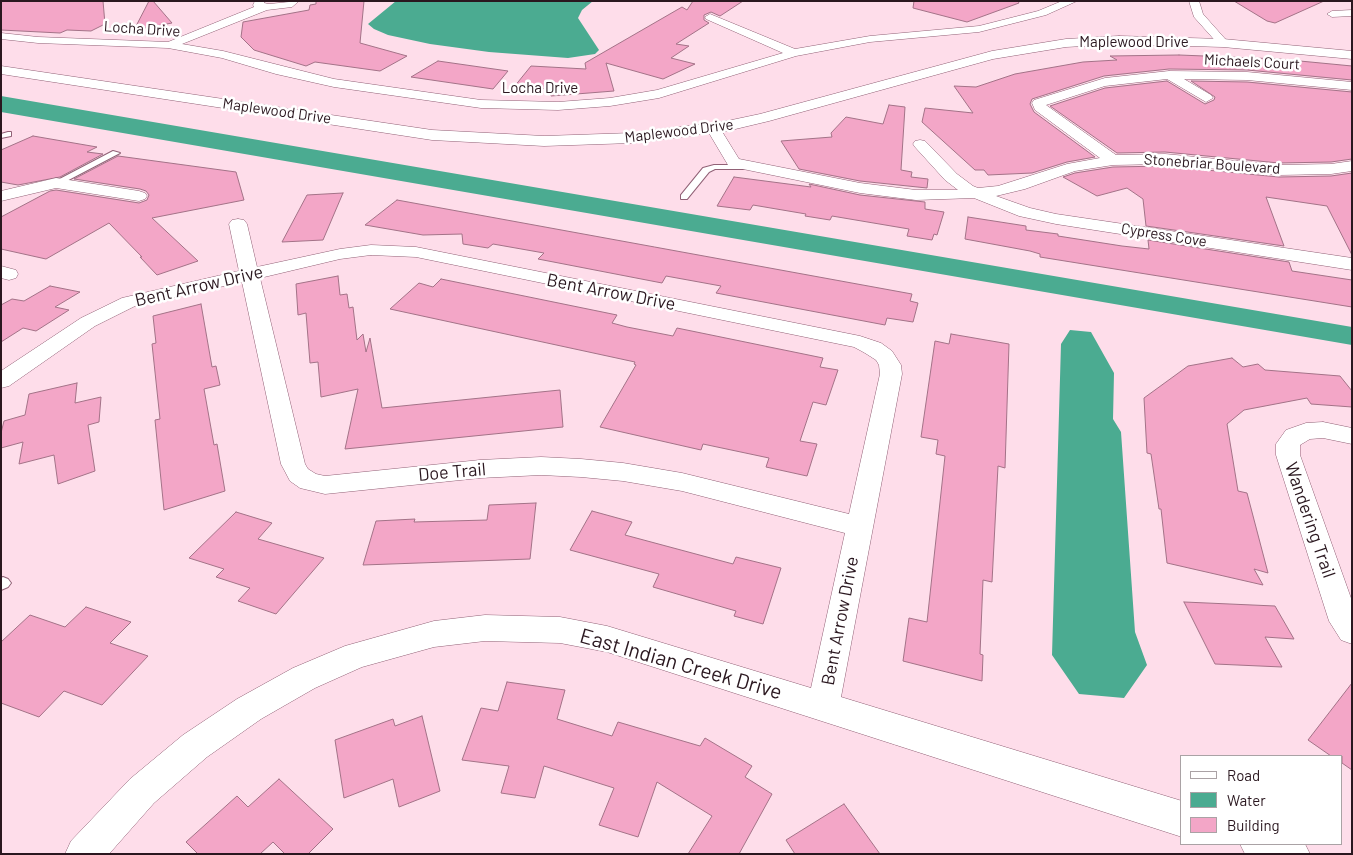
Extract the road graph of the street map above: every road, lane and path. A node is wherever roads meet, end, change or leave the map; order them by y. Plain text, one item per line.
1 (294, 1) edge
2 (1072, 1) edge
3 (1194, 1) edge
4 (262, 4) edge
5 (1352, 13) edge
6 (1332, 14) dead end
7 (710, 17) dead end
8 (1, 36) edge
9 (1223, 43) junction
10 (168, 46) junction
11 (794, 53) junction
12 (1352, 56) edge
13 (1, 70) edge
14 (1169, 75) junction
15 (1352, 86) edge
16 (1206, 98) dead end
17 (713, 128) junction
18 (920, 144) dead end
19 (116, 153) dead end
20 (1113, 160) junction
21 (1352, 166) edge
22 (750, 167) junction
23 (56, 183) junction
24 (980, 194) junction
25 (1, 196) edge
26 (139, 196) dead end
27 (684, 197) dead end
28 (238, 224) dead end
29 (1352, 264) edge
30 (250, 274) junction
31 (1, 381) edge
32 (1352, 436) edge
33 (860, 528) junction
34 (1352, 631) edge
35 (823, 707) junction
36 (1180, 818) edge
37 (1263, 845) edge
38 (84, 854) edge
39 (1291, 854) edge

1 - 4 street
2 - 11 street, Locha Drive
3 - 9 street
4 - 10 street
5 - 6 street
7 - 11 street
8 - 10 street, Locha Drive
9 - 12 street, Maplewood Drive
9 - 17 street, Maplewood Drive
10 - 11 street, Locha Drive
13 - 17 street, Maplewood Drive
14 - 15 street, Michaels Court
14 - 16 street
14 - 20 street, Michaels Court
17 - 22 street, Stonebriar Boulevard
18 - 24 street, Cypress Cove
19 - 23 lane
20 - 21 street, Stonebriar Boulevard
20 - 24 street, Stonebriar Boulevard
22 - 24 street, Stonebriar Boulevard
22 - 27 lane
23 - 25 street
23 - 26 street
24 - 29 street, Cypress Cove
28 - 30 street, Doe Trail
30 - 31 street, Bent Arrow Drive
30 - 33 street, Doe Trail
30 - 33 street, Bent Arrow Drive
32 - 34 street, Wandering Trail
33 - 35 street, Bent Arrow Drive
35 - 36 street, East Indian Creek Drive
35 - 38 street, East Indian Creek Drive
37 - 39 street

